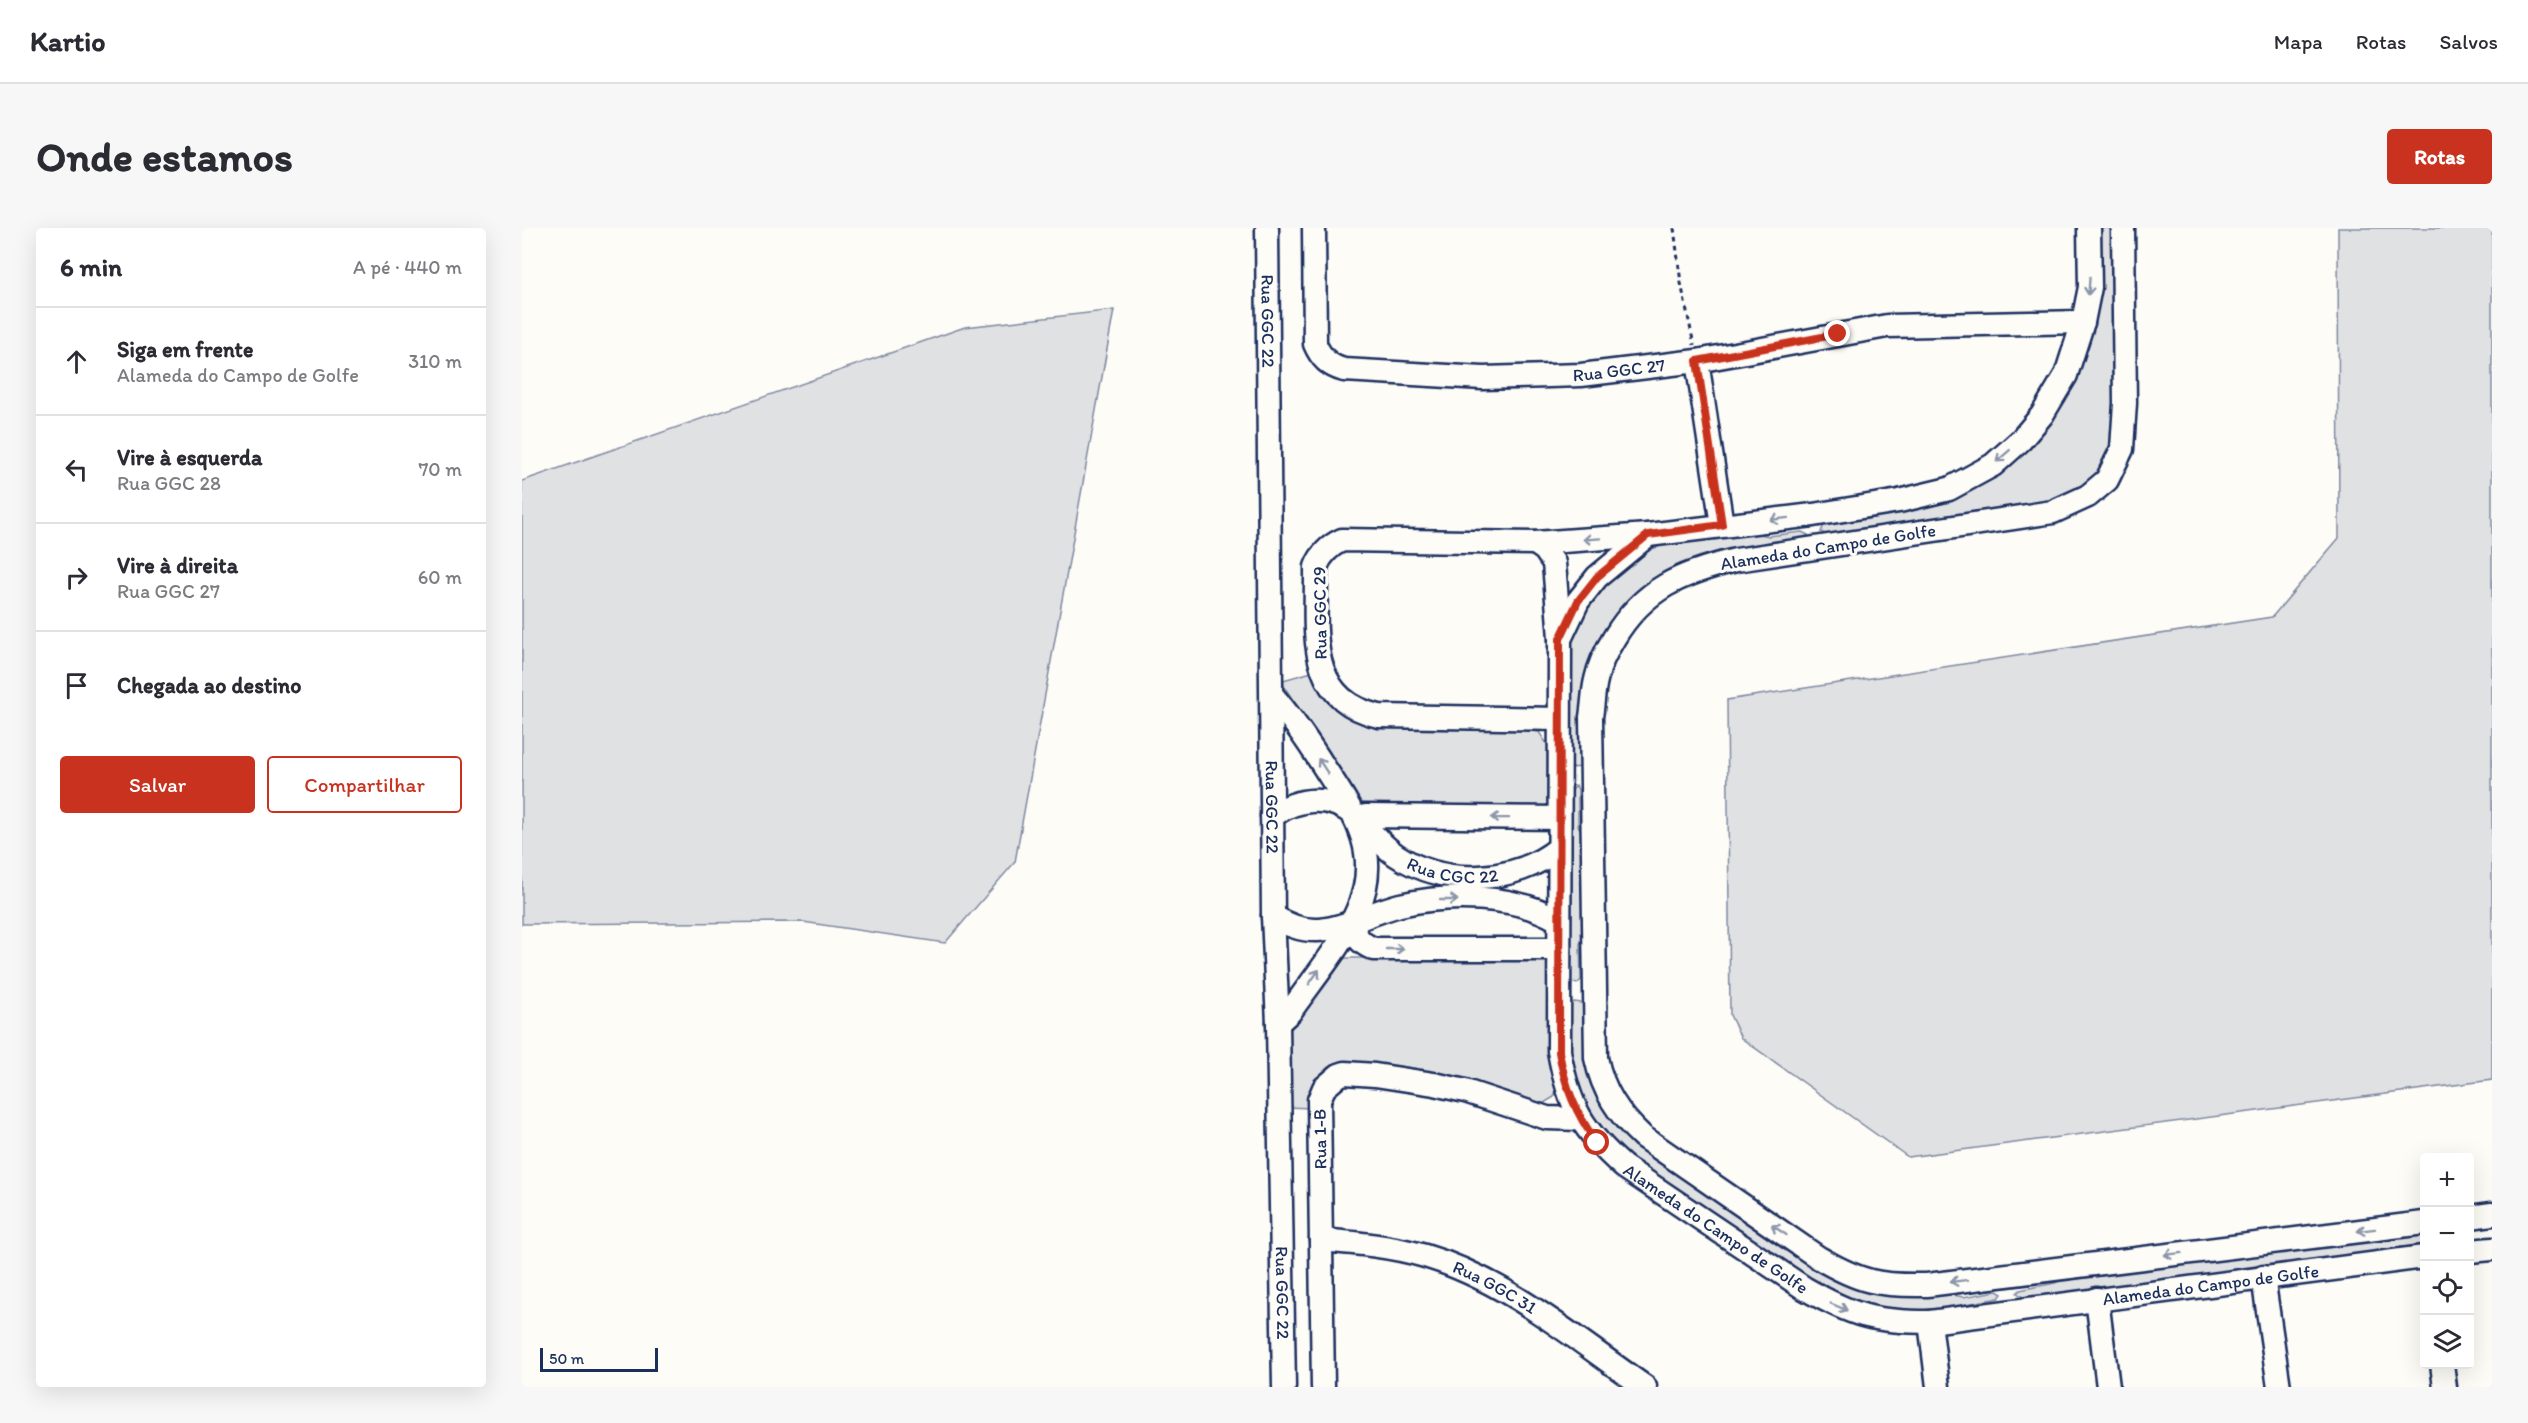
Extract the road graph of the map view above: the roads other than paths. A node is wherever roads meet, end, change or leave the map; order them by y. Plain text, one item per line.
1 (1267, 228) edge
2 (1314, 228) edge
3 (2089, 228) edge
4 (2123, 228) edge
5 (2083, 322) junction
6 (1697, 361) junction
7 (1813, 515) junction
8 (1722, 525) junction
9 (1648, 535) junction
10 (1535, 543) junction
11 (1817, 548) junction
12 (1560, 639) junction
13 (1272, 695) junction
14 (1559, 719) junction
15 (1591, 781) junction
16 (1558, 782) junction
17 (1272, 816) junction
18 (1357, 818) junction
19 (1559, 818) junction
20 (1559, 848) junction
21 (1273, 916) junction
22 (1558, 920) junction
23 (1352, 922) junction
24 (1558, 949) junction
25 (1559, 989) junction
26 (1594, 989) junction
27 (1278, 1023) junction
28 (1580, 1119) junction
29 (2492, 1214) edge
30 (2474, 1216) edge
31 (2420, 1223) edge
32 (1321, 1240) junction
33 (2492, 1249) edge
34 (2474, 1251) edge
35 (2420, 1257) edge
36 (2005, 1275) junction
37 (2263, 1277) junction
38 (2097, 1299) junction
39 (2012, 1310) junction
40 (1930, 1323) junction
41 (2443, 1369) edge
42 (1284, 1387) edge
43 (1323, 1387) edge
44 (1645, 1387) edge
45 (1938, 1387) edge
46 (2108, 1387) edge
47 (2279, 1387) edge
48 (2445, 1387) edge

1 - 13 street, Rua GGC 22
2 - 6 street, Rua GGC 27
3 -> 5 street, Alameda do Campo de Golfe
4 - 11 street, Alameda do Campo de Golfe
5 - 6 street, Rua GGC 27
5 -> 7 street, Alameda do Campo de Golfe
6 - 8 street
7 -> 8 street, Alameda do Campo de Golfe
7 - 11 street
8 - 9 street, Alameda do Campo de Golfe
9 -> 10 street, Rua GGC 29
9 - 12 street, Alameda do Campo de Golfe
10 - 12 street
10 - 14 street, Rua GGC 29
11 - 15 street, Alameda do Campo de Golfe
12 - 14 street, Alameda do Campo de Golfe
13 - 17 street, Rua GGC 22
18 -> 13 street, Rua CGC 22
14 - 16 street, Alameda do Campo de Golfe
15 - 16 street
15 - 26 street, Alameda do Campo de Golfe
16 - 19 street, Alameda do Campo de Golfe
17 - 18 street
17 - 21 street, Rua GGC 22
19 -> 18 street
18 - 20 street, Rua CGC 22
18 - 23 street, Rua CGC 22
19 - 20 street, Alameda do Campo de Golfe
20 - 22 street, Alameda do Campo de Golfe
21 - 23 street
21 - 27 street, Rua GGC 22
23 -> 22 street, Rua CGC 22
22 - 24 street, Alameda do Campo de Golfe
23 -> 24 street
27 -> 23 street, Rua CGC 22
24 - 25 street, Alameda do Campo de Golfe
25 - 26 street
25 - 28 street, Alameda do Campo de Golfe
36 -> 26 street, Alameda do Campo de Golfe
27 - 42 street, Rua GGC 22
28 - 32 street, Rua 1-B
28 -> 40 street, Alameda do Campo de Golfe
29 - 30 street
31 -> 36 street, Alameda do Campo de Golfe
32 - 43 street, Rua 1-B
32 - 44 street, Rua GGC 31
33 - 34 street
35 - 37 street, Alameda do Campo de Golfe
36 - 39 street
37 - 38 street, Alameda do Campo de Golfe
37 - 47 street
38 - 39 street, Alameda do Campo de Golfe
38 - 46 street
39 - 40 street, Alameda do Campo de Golfe
40 - 45 street
41 - 48 street

